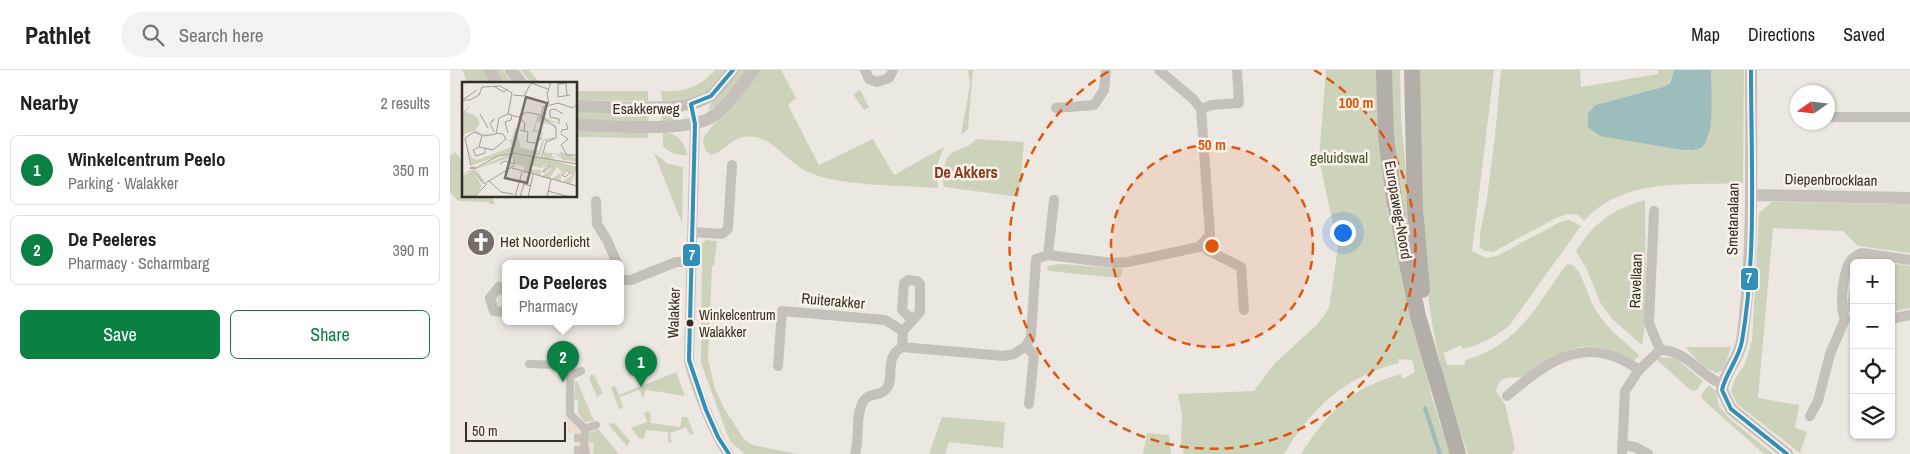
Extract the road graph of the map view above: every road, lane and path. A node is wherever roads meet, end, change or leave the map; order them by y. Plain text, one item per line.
1 (490, 70) edge
2 (511, 70) edge
3 (733, 70) edge
4 (754, 70) edge
5 (865, 70) edge
6 (892, 70) edge
7 (1106, 70) edge
8 (1159, 70) edge
9 (1237, 70) edge
10 (1384, 70) edge
11 (1412, 70) edge
12 (1751, 70) edge
13 (496, 82) edge
14 (520, 82) edge
15 (691, 104) junction
16 (578, 106) edge
17 (1056, 108) dead end
18 (1201, 109) junction
19 (1835, 117) edge
20 (1910, 117) edge
21 (695, 124) junction
22 (578, 125) edge
23 (732, 165) dead end
24 (1751, 195) junction
25 (1910, 198) edge
26 (1054, 200) dead end
27 (596, 201) dead end
28 (1654, 211) dead end
29 (693, 232) junction
30 (1203, 245) junction
31 (1048, 256) junction
32 (616, 260) edge
33 (1910, 260) edge
34 (692, 262) junction
35 (624, 278) edge
36 (502, 289) edge
37 (1244, 310) dead end
38 (502, 312) edge
39 (1910, 315) edge
40 (1895, 318) edge
41 (912, 320) dead end
42 (1850, 321) edge
43 (903, 331) junction
44 (1026, 346) junction
45 (902, 347) junction
46 (1428, 348) junction
47 (1660, 350) junction
48 (571, 362) dead end
49 (529, 364) dead end
50 (778, 366) dead end
51 (1639, 370) junction
52 (581, 371) dead end
53 (1722, 384) junction
54 (1507, 396) dead end
55 (1029, 404) dead end
56 (1810, 416) dead end
57 (596, 425) dead end
58 (581, 429) junction
59 (1622, 450) edge
60 (586, 454) edge
61 (730, 454) edge
62 (855, 454) edge
63 (1458, 454) edge
64 (1648, 454) edge
65 (1787, 454) edge

1 - 13 street
2 - 14 street
3 - 15 street, Esakkerweg
4 - 21 street, Esakkerweg
5 - 6 street
7 - 17 street
8 - 18 street
9 - 18 street
10 - 46 main road, Europaweg-Noord
11 - 46 main road, Europaweg-Noord
12 - 24 street, Smetanalaan
15 - 16 street, Esakkerweg
15 - 21 street, Walakker
18 - 30 street
19 - 20 street
21 - 22 street, Esakkerweg
21 - 29 street, Walakker
23 - 29 street
24 - 25 street, Diepenbrocklaan
24 - 53 street, Smetanalaan
26 - 31 street
27 - 32 street
28 - 47 street, Ravellaan
29 - 34 street, Walakker
30 - 31 street
30 - 37 street
31 - 44 street
33 - 42 street
34 - 35 street
34 - 61 street, Walakker
36 - 38 street
39 - 40 street
41 - 43 street
42 - 56 street
43 - 45 street
43 - 50 street, Ruiterakker
44 - 45 street
44 - 55 street
45 - 62 street
46 - 63 main road, Europaweg-Noord
47 - 51 street
47 - 53 street
48 - 49 street
51 - 54 street
51 - 59 street
52 - 58 street
53 - 65 street
57 - 58 street
58 - 60 street
59 - 64 street

